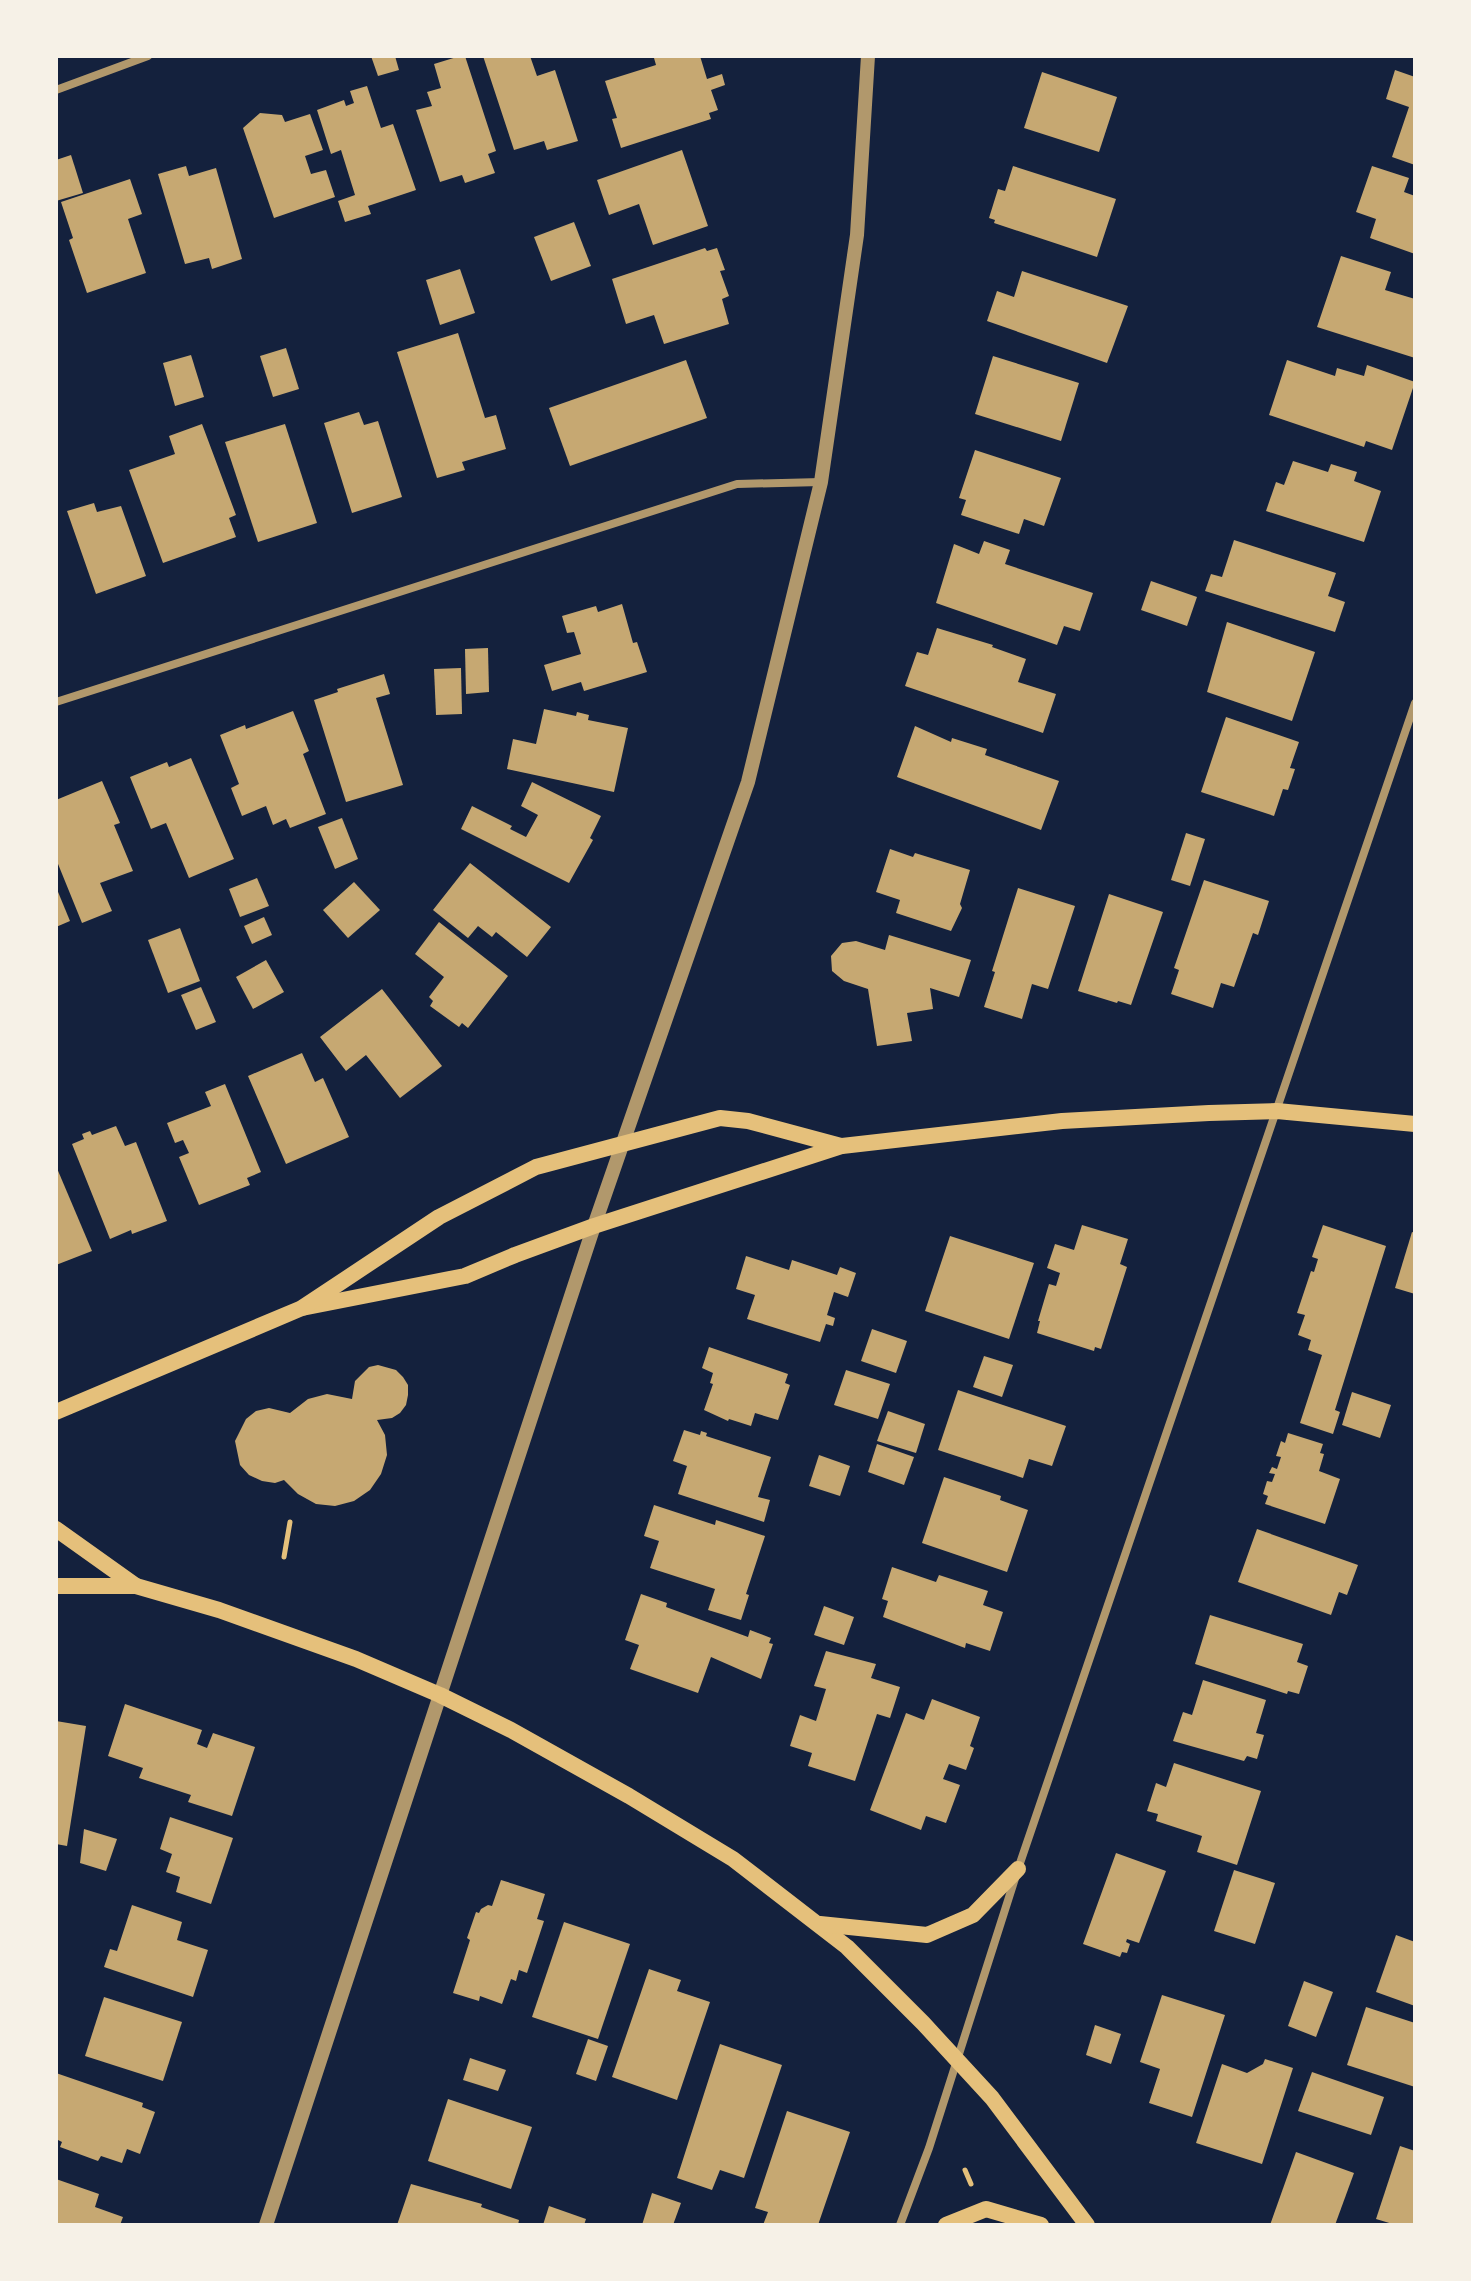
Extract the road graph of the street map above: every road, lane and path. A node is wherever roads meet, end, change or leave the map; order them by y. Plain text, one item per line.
1 (148, 56) edge
2 (868, 56) edge
3 (56, 90) edge
4 (821, 482) junction
5 (56, 702) edge
6 (1415, 703) edge
7 (1277, 1111) junction
8 (1415, 1124) edge
9 (623, 1143) junction
10 (842, 1146) junction
11 (594, 1226) junction
12 (302, 1308) junction
13 (56, 1412) edge
14 (290, 1522) dead end
15 (56, 1529) edge
16 (284, 1557) dead end
17 (56, 1586) edge
18 (136, 1586) junction
19 (440, 1695) junction
20 (1018, 1869) junction
21 (817, 1924) junction
22 (957, 2060) junction
23 (266, 2225) edge
24 (900, 2225) edge
25 (946, 2225) edge
26 (1041, 2225) edge
27 (1087, 2225) edge

1 - 3 street
2 - 4 street
4 - 5 street
4 - 9 street
6 - 7 street
7 - 8 main road
7 - 10 main road
7 - 20 street
9 - 10 main road
9 - 11 street
9 - 12 main road
10 - 11 main road
11 - 12 main road
11 - 19 street
12 - 13 main road
14 - 16 path
15 - 18 main road
17 - 18 main road
18 - 19 main road
19 - 21 main road
19 - 23 street
20 - 21 main road
20 - 22 street
21 - 22 main road
22 - 24 street
22 - 27 main road
25 - 26 main road

